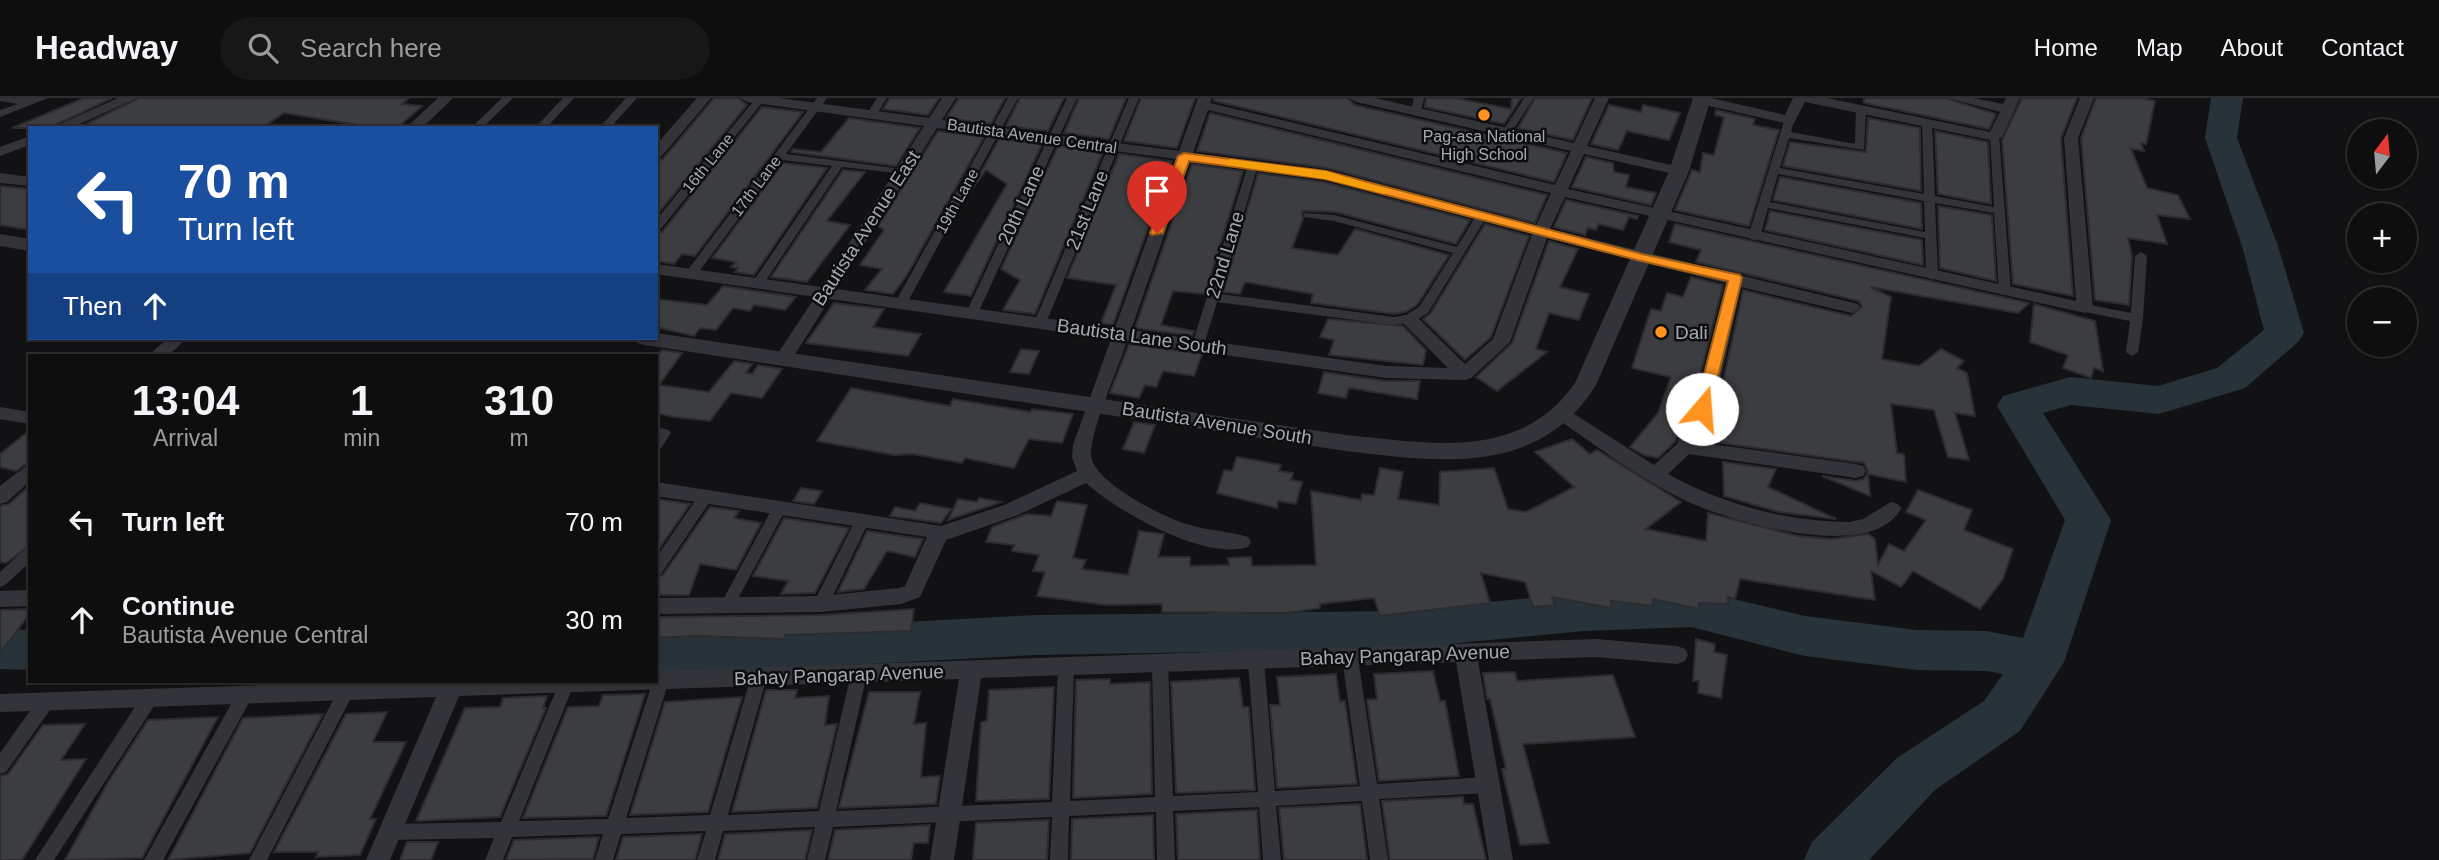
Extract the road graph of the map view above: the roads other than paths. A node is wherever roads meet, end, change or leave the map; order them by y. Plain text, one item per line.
1 (0, 98) edge
2 (43, 98) edge
3 (130, 98) edge
4 (446, 98) edge
5 (508, 98) edge
6 (569, 98) edge
7 (632, 98) edge
8 (704, 98) edge
9 (882, 98) edge
10 (949, 98) edge
11 (1013, 98) edge
12 (1072, 98) edge
13 (1134, 98) edge
14 (1356, 98) edge
15 (1529, 98) edge
16 (1602, 98) edge
17 (1801, 98) edge
18 (1807, 98) edge
19 (1955, 98) edge
20 (2087, 98) edge
21 (756, 99) edge
22 (1702, 99) edge
23 (1204, 102) edge
24 (31, 103) junction
25 (818, 103) edge
26 (2010, 103) edge
27 (1418, 105) edge
28 (1861, 109) junction
29 (0, 114) edge
30 (871, 114) junction
31 (934, 123) junction
32 (1927, 123) junction
33 (63, 126) edge
34 (415, 126) edge
35 (478, 126) edge
36 (542, 126) edge
37 (606, 126) edge
38 (1787, 127) junction
39 (996, 131) junction
40 (1507, 132) junction
41 (1995, 137) junction
42 (1052, 139) junction
43 (28, 141) edge
44 (1113, 147) junction
45 (1578, 148) junction
46 (0, 152) edge
47 (658, 152) edge
48 (779, 156) junction
49 (1184, 156) junction
50 (839, 164) junction
51 (1253, 165) junction
52 (1774, 170) junction
53 (1679, 171) junction
54 (902, 172) junction
55 (0, 178) edge
56 (28, 182) edge
57 (1558, 190) junction
58 (1929, 198) junction
59 (1764, 204) junction
60 (2000, 211) junction
61 (1308, 215) dead end
62 (1660, 215) junction
63 (1481, 216) junction
64 (658, 225) edge
65 (1541, 232) junction
66 (1930, 236) junction
67 (1754, 237) junction
68 (0, 240) edge
69 (28, 245) edge
70 (1460, 251) junction
71 (2141, 256) dead end
72 (1641, 258) junction
73 (658, 269) edge
74 (691, 274) junction
75 (1932, 276) junction
76 (1735, 278) junction
77 (758, 283) junction
78 (823, 292) junction
79 (2005, 292) junction
80 (1212, 297) junction
81 (901, 303) junction
82 (1852, 308) dead end
83 (2085, 308) junction
84 (972, 313) junction
85 (2137, 318) junction
86 (1409, 319) junction
87 (1040, 323) junction
88 (1120, 334) junction
89 (176, 340) edge
90 (658, 340) edge
91 (1198, 345) junction
92 (2132, 352) dead end
93 (159, 354) edge
94 (784, 358) junction
95 (1465, 374) junction
96 (1096, 405) junction
97 (1562, 414) junction
98 (3, 417) edge
99 (28, 418) edge
100 (1685, 447) junction
101 (1856, 471) dead end
102 (28, 472) edge
103 (1088, 474) junction
104 (1656, 474) junction
105 (658, 489) edge
106 (706, 496) junction
107 (0, 497) edge
108 (780, 507) junction
109 (1891, 509) dead end
110 (863, 519) junction
111 (938, 535) junction
112 (1241, 542) dead end
113 (28, 554) edge
114 (658, 567) edge
115 (0, 581) edge
116 (0, 598) edge
117 (28, 598) edge
118 (728, 604) junction
119 (821, 604) junction
120 (658, 606) edge
121 (1466, 654) junction
122 (1677, 655) dead end
123 (1350, 657) junction
124 (1255, 661) junction
125 (1160, 664) junction
126 (1066, 667) junction
127 (971, 670) junction
128 (859, 674) junction
129 (759, 677) junction
130 (658, 681) edge
131 (661, 681) junction
132 (598, 683) edge
133 (566, 684) junction
134 (451, 688) junction
135 (346, 692) junction
136 (245, 695) junction
137 (150, 698) junction
138 (46, 702) junction
139 (0, 703) edge
140 (0, 767) edge
141 (1487, 785) junction
142 (1369, 791) junction
143 (1267, 799) junction
144 (1164, 802) junction
145 (1061, 809) junction
146 (949, 814) junction
147 (824, 819) junction
148 (615, 824) junction
149 (715, 824) junction
150 (507, 830) junction
151 (390, 832) junction
152 (44, 860) edge
153 (153, 860) edge
154 (258, 860) edge
155 (378, 860) edge
156 (495, 860) edge
157 (604, 860) edge
158 (706, 860) edge
159 (816, 860) edge
160 (942, 860) edge
161 (1059, 860) edge
162 (1166, 860) edge
163 (1272, 860) edge
164 (1379, 860) edge
165 (1501, 860) edge

1 - 24 street
2 - 24 street
3 - 33 street
4 - 34 street
5 - 35 street
6 - 36 street
7 - 37 street
8 - 47 street
9 - 30 street
10 - 31 street, Bautista Avenue East
11 - 39 street, 19th Lane
12 - 42 street, 20th Lane
13 - 44 street, 21st Lane
14 - 27 street
15 - 40 lane
16 - 45 street
17 - 38 street
18 - 28 street
19 - 26 street
20 - 83 street
21 - 25 street, Bautista Avenue Central
21 - 64 street, 16th Lane
22 - 38 street
22 - 53 street, Bautista Avenue South
23 - 49 street
23 - 57 street
24 - 29 street
25 - 30 street, Bautista Avenue Central
25 - 48 street, 17th Lane
26 - 41 street
27 - 40 street
28 - 32 street
28 - 38 street
30 - 31 street, Bautista Avenue Central
31 - 39 street, Bautista Avenue Central
31 - 54 street, Bautista Avenue East
32 - 41 street
32 - 58 street
38 - 52 street
39 - 42 street, Bautista Avenue Central
39 - 81 street, 19th Lane
40 - 45 street
41 - 60 street
42 - 44 street, Bautista Avenue Central
42 - 84 street, 20th Lane
43 - 46 street
44 - 49 street, Bautista Avenue Central
44 - 87 street, 21st Lane
45 - 53 street
45 - 57 street
48 - 50 street
48 - 74 street, 17th Lane
49 - 51 street, Bautista Avenue Central
49 - 88 street
50 - 54 street
50 - 77 street
51 - 63 street, Bautista Avenue Central
51 - 80 street, 22nd Lane
52 - 58 street
52 - 59 street
53 - 62 street, Bautista Avenue South
54 - 78 street, Bautista Avenue East
55 - 56 street
57 - 62 street
57 - 65 street
58 - 60 street
58 - 66 street
59 - 66 street
59 - 67 street
60 - 79 street
61 - 70 street
62 - 67 street
62 - 72 street, Bautista Avenue South
63 - 65 street, Bautista Avenue Central
63 - 70 street
65 - 72 street, Bautista Avenue Central
65 - 95 street
66 - 75 street
67 - 75 street
68 - 69 street
70 - 86 street
71 - 85 street
72 - 76 street
72 - 97 street, Bautista Avenue South
73 - 74 street, Bautista Lane South
74 - 77 street, Bautista Lane South
75 - 79 street
76 - 82 street
76 - 100 street
77 - 78 street, Bautista Lane South
78 - 81 street, Bautista Lane South
78 - 94 street, Bautista Avenue East
79 - 83 street
80 - 86 street
80 - 91 street, 22nd Lane
81 - 84 street, Bautista Lane South
83 - 85 street
84 - 87 street, Bautista Lane South
85 - 92 street
86 - 95 street
87 - 88 street, Bautista Lane South
88 - 91 street, Bautista Lane South
88 - 96 street
89 - 93 street
90 - 94 street, Bautista Avenue South
91 - 95 street, Bautista Lane South
94 - 96 street, Bautista Avenue South
96 - 97 street, Bautista Avenue South
96 - 103 street
97 - 104 street
98 - 99 street
100 - 101 street
100 - 104 street
102 - 107 street
103 - 111 street
103 - 112 street
104 - 109 street
105 - 106 street
106 - 108 street
106 - 114 street
108 - 110 street
108 - 118 street
110 - 111 street
110 - 119 street
111 - 119 street
113 - 115 street
116 - 117 street
118 - 119 street
118 - 120 street
121 - 122 street, Bahay Pangarap Avenue
121 - 123 street, Bahay Pangarap Avenue
121 - 141 street
123 - 124 street, Bahay Pangarap Avenue
123 - 142 street
124 - 125 street, Bahay Pangarap Avenue
124 - 143 street
125 - 126 street, Bahay Pangarap Avenue
125 - 144 street
126 - 127 street, Bahay Pangarap Avenue
126 - 145 street
127 - 128 street, Bahay Pangarap Avenue
127 - 146 street
128 - 129 street, Bahay Pangarap Avenue
128 - 147 street
129 - 131 street, Bahay Pangarap Avenue
129 - 149 street
130 - 131 street, Bahay Pangarap Avenue
131 - 148 street
132 - 133 street, Bahay Pangarap Avenue
133 - 134 street, Bahay Pangarap Avenue
133 - 150 street
134 - 135 street, Bahay Pangarap Avenue
134 - 151 street
135 - 136 street, Bahay Pangarap Avenue
135 - 154 street
136 - 137 street, Bahay Pangarap Avenue
136 - 153 street
137 - 138 street, Bahay Pangarap Avenue
137 - 152 street
138 - 139 street, Bahay Pangarap Avenue
138 - 140 street
141 - 142 street
141 - 165 street
142 - 143 street
142 - 164 street
143 - 144 street
143 - 163 street
144 - 145 street
144 - 162 street
145 - 146 street
145 - 161 street
146 - 147 street
146 - 160 street
147 - 149 street
147 - 159 street
148 - 149 street
148 - 150 street
148 - 157 street
149 - 158 street
150 - 151 street
150 - 156 street
151 - 155 street

